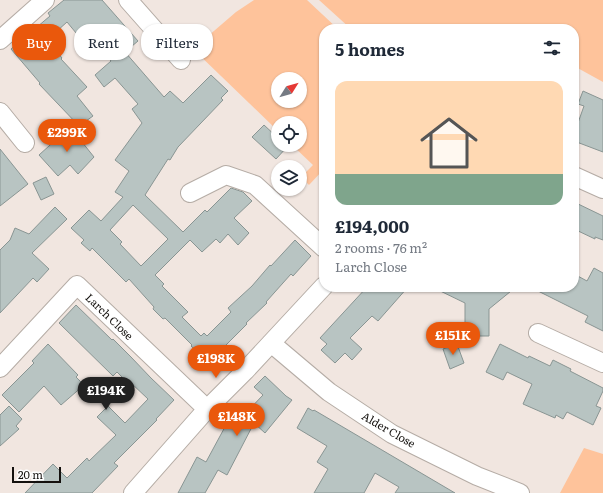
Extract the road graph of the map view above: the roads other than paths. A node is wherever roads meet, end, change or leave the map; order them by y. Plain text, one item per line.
1 (45, 0) edge
2 (128, 0) edge
3 (149, 24) edge
4 (0, 40) edge
5 (0, 112) edge
6 (25, 143) dead end
7 (579, 178) edge
8 (603, 189) edge
9 (190, 193) dead end
10 (319, 243) edge
11 (319, 291) edge
12 (538, 333) dead end
13 (271, 343) junction
14 (603, 363) edge
15 (0, 368) edge
16 (207, 409) junction
17 (133, 493) edge
18 (520, 493) edge

1 - 4 street
2 - 3 street
5 - 6 street
7 - 8 street
9 - 10 street
11 - 13 street
12 - 14 street
13 - 16 street
13 - 18 street, Alder Close
15 - 16 street, Larch Close
16 - 17 street

